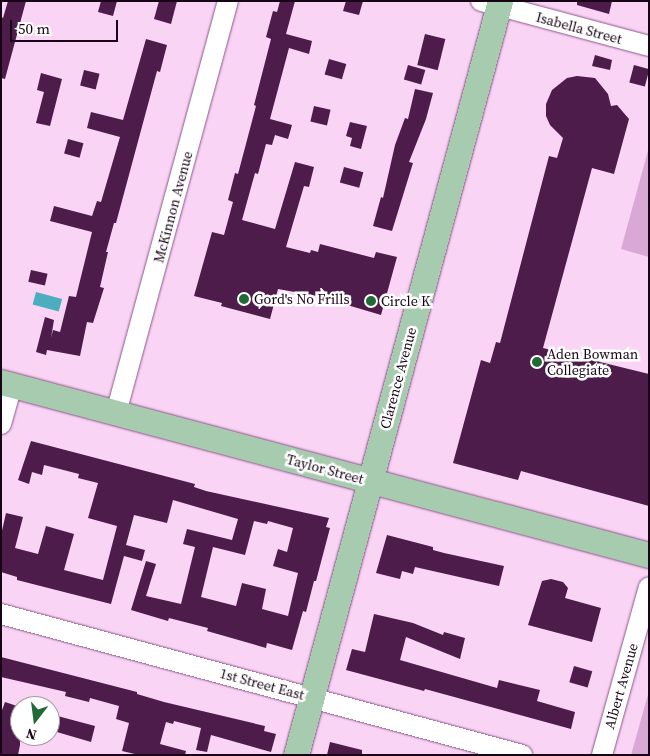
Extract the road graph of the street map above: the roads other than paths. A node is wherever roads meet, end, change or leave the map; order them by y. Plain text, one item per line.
1 (228, 1) edge
2 (493, 3) edge
3 (649, 46) edge
4 (7, 384) edge
5 (116, 413) junction
6 (1, 424) edge
7 (370, 481) junction
8 (649, 555) edge
9 (649, 587) edge
10 (1, 614) edge
11 (311, 697) junction
12 (296, 755) edge
13 (522, 755) edge
14 (602, 755) edge

1 - 5 street, McKinnon Avenue
2 - 3 street, Isabella Street
2 - 7 main road, Clarence Avenue
4 - 5 main road, Taylor Street
4 - 6 street
5 - 7 main road, Taylor Street
7 - 8 main road, Taylor Street
7 - 11 main road, Clarence Avenue
9 - 14 street, Albert Avenue
10 - 11 street, 1st Street East
11 - 12 main road, Clarence Avenue
11 - 13 street, 1st Street East

